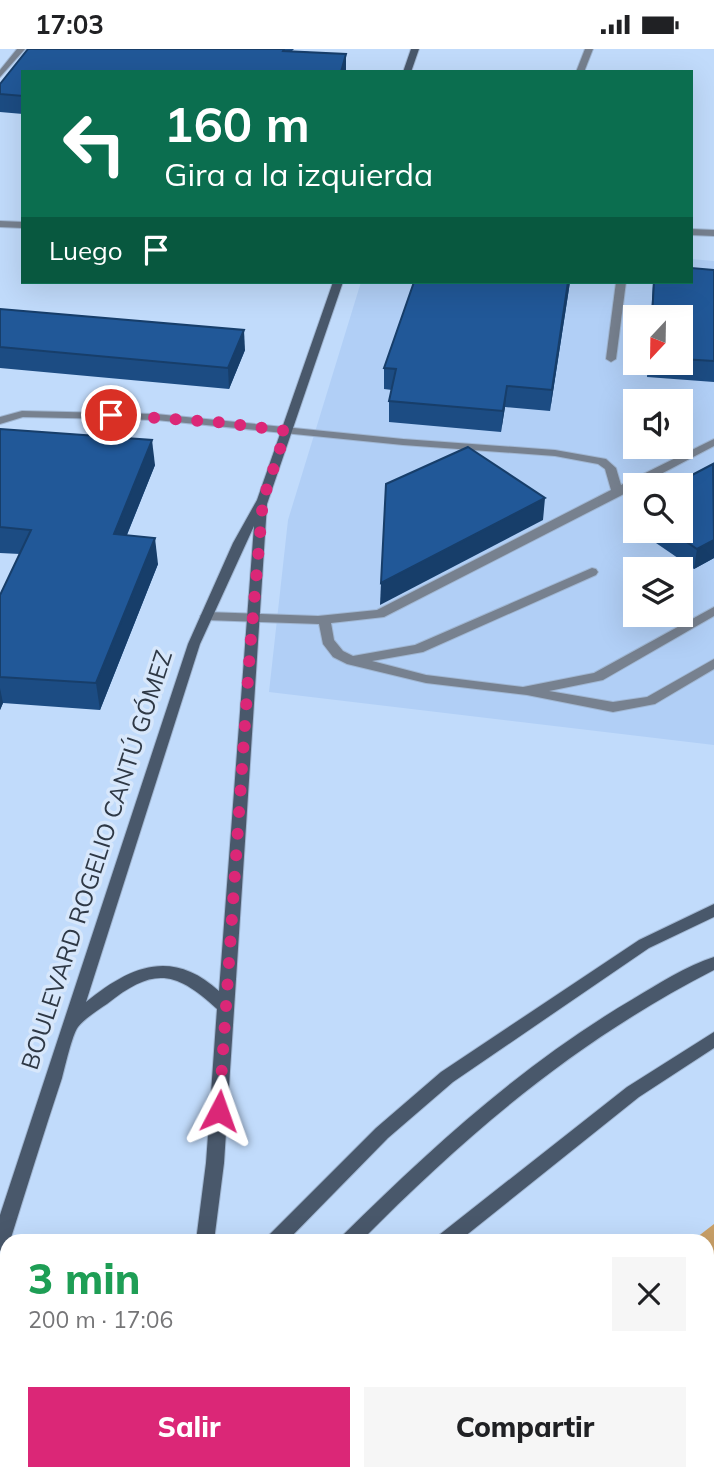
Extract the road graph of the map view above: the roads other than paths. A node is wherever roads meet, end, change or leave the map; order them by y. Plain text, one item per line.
1 (21, 49) edge
2 (415, 49) edge
3 (589, 49) edge
4 (407, 70) edge
5 (581, 70) edge
6 (0, 75) edge
7 (0, 223) edge
8 (21, 225) edge
9 (693, 232) edge
10 (714, 233) edge
11 (337, 284) edge
12 (621, 284) edge
13 (611, 359) dead end
14 (0, 421) edge
15 (286, 431) junction
16 (714, 442) edge
17 (618, 493) junction
18 (263, 500) junction
19 (592, 572) dead end
20 (714, 611) edge
21 (206, 616) junction
22 (253, 618) junction
23 (324, 619) junction
24 (352, 661) junction
25 (714, 663) edge
26 (523, 691) junction
27 (714, 910) edge
28 (714, 963) edge
29 (226, 1007) junction
30 (72, 1024) junction
31 (714, 1039) edge
32 (3, 1234) edge
33 (206, 1234) edge
34 (282, 1234) edge
35 (356, 1234) edge
36 (454, 1234) edge

1 - 6 lane
2 - 4 street
3 - 5 lane
7 - 8 lane
9 - 10 lane
11 - 15 street, BOULEVARD ROGELIO CANTÚ GÓMEZ
12 - 13 lane
14 - 15 lane
15 - 17 lane
15 - 18 street, BOULEVARD ROGELIO CANTÚ GÓMEZ
16 - 17 lane
17 - 23 lane
18 - 21 street, BOULEVARD ROGELIO CANTÚ GÓMEZ
18 - 22 street, BOULEVARD ROGELIO CANTÚ GÓMEZ
19 - 24 lane
20 - 26 lane
21 - 22 lane
21 - 30 street, BOULEVARD ROGELIO CANTÚ GÓMEZ
22 - 23 lane
22 - 29 street, BOULEVARD ROGELIO CANTÚ GÓMEZ
23 - 24 lane
24 - 26 lane
25 - 26 lane
27 - 34 street
28 - 35 street
29 - 30 street
29 - 33 street, BOULEVARD ROGELIO CANTÚ GÓMEZ
30 - 32 street, BOULEVARD ROGELIO CANTÚ GÓMEZ
31 - 36 street

